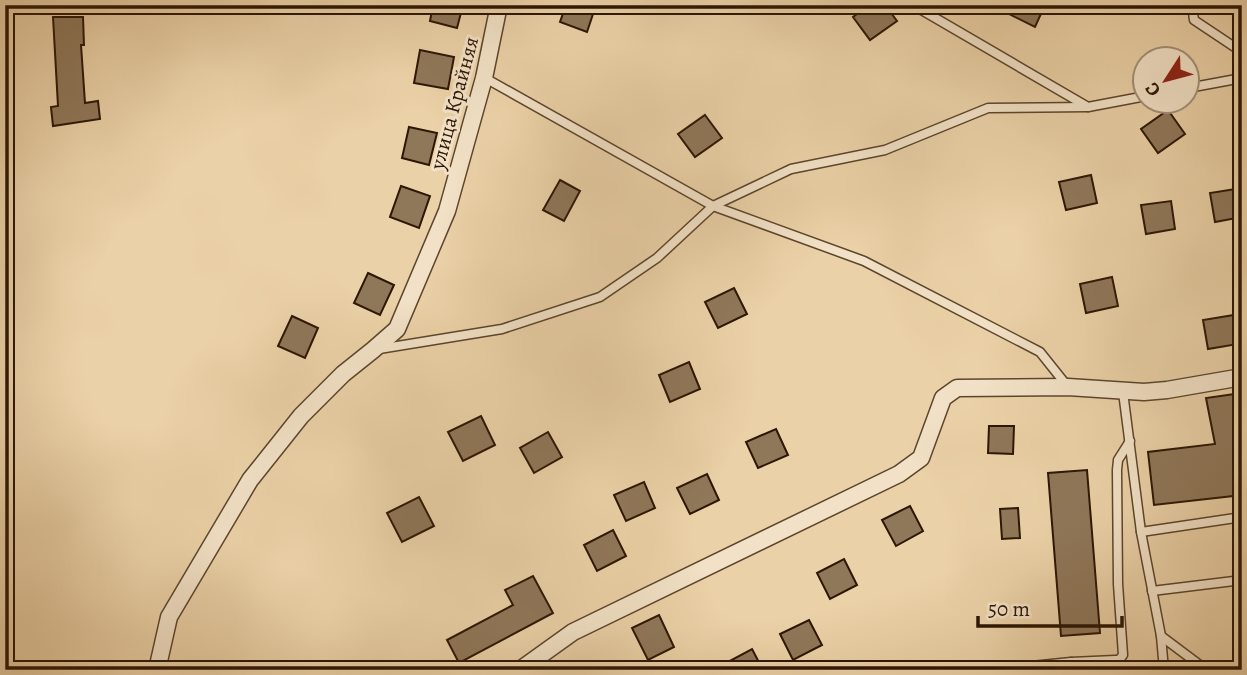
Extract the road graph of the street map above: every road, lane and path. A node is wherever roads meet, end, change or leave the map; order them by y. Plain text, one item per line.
1 (499, 5) edge
2 (913, 5) edge
3 (1192, 5) edge
4 (1242, 52) edge
5 (484, 78) junction
6 (1242, 78) edge
7 (1202, 85) edge
8 (1132, 99) edge
9 (1088, 107) junction
10 (713, 206) junction
11 (373, 350) junction
12 (1242, 377) edge
13 (1068, 387) junction
14 (1124, 392) junction
15 (1130, 441) junction
16 (1242, 517) edge
17 (1141, 532) junction
18 (1242, 580) edge
19 (1152, 592) junction
20 (1161, 636) junction
21 (1071, 666) edge
22 (157, 670) edge
23 (520, 670) edge
24 (992, 670) edge
25 (1164, 670) edge
26 (1205, 670) edge

1 - 5 street, улица Крайняя
2 - 9 lane
3 - 4 lane
5 - 10 lane
5 - 11 street, улица Крайняя
6 - 7 lane
8 - 9 lane
9 - 10 lane
10 - 11 lane
10 - 13 lane
11 - 22 street, улица Крайняя
12 - 14 street
13 - 14 street
13 - 23 street
14 - 15 lane
15 - 17 lane
15 - 21 lane
16 - 17 lane
17 - 19 lane
18 - 19 lane
19 - 20 lane
20 - 25 lane
20 - 26 lane
21 - 24 lane

